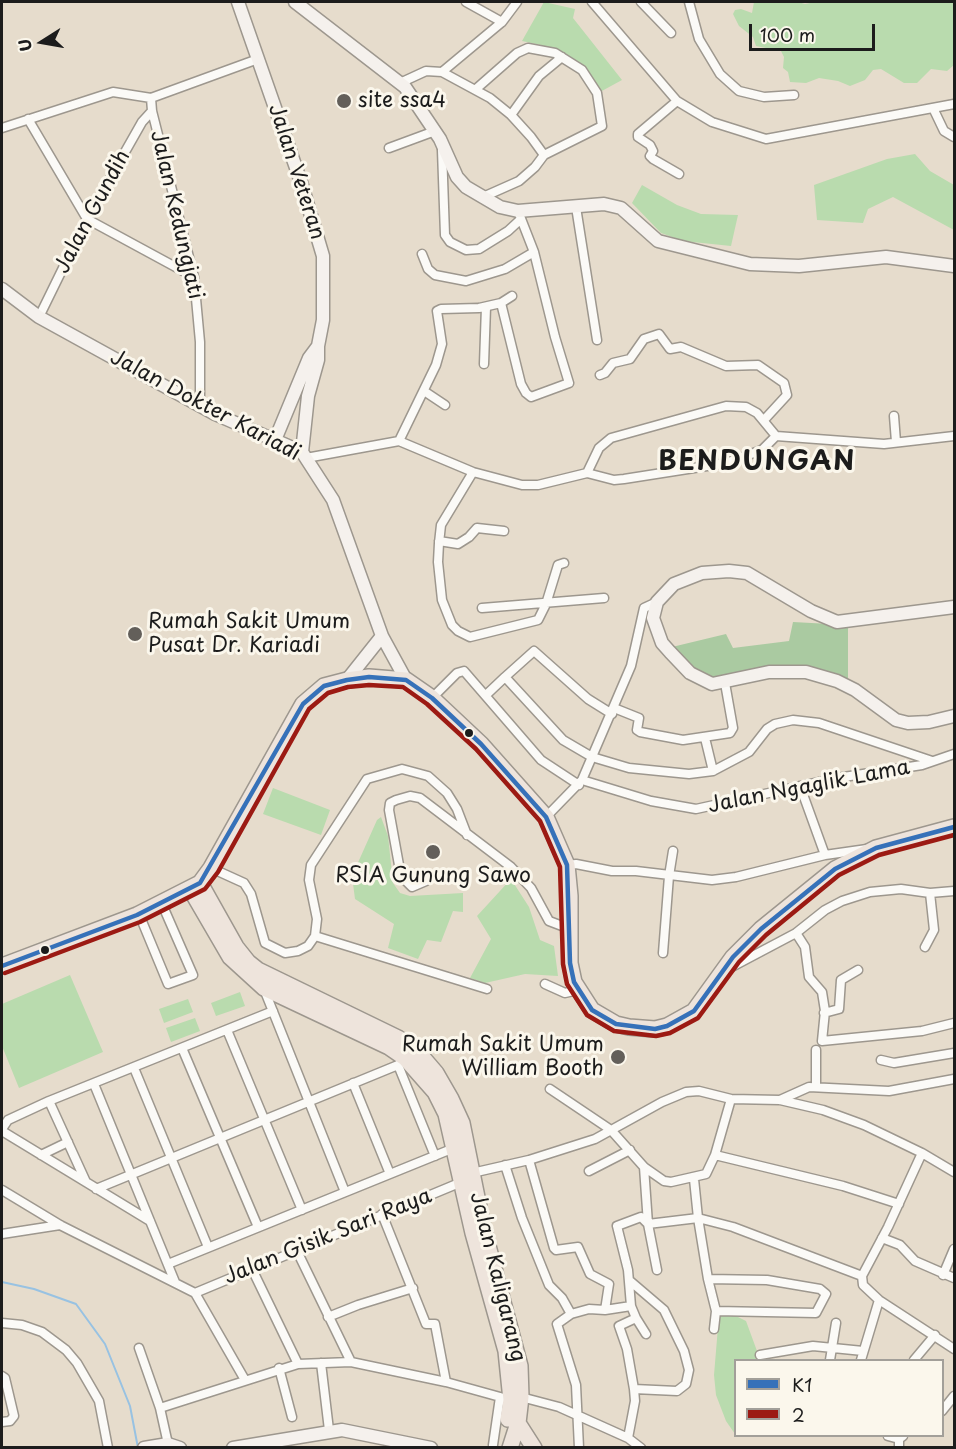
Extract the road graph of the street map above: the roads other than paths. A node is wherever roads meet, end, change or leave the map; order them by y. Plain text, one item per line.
1 (238, 2) edge
2 (466, 2) edge
3 (517, 2) edge
4 (592, 2) edge
5 (641, 2) edge
6 (689, 2) edge
7 (301, 3) edge
8 (502, 22) junction
9 (671, 33) dead end
10 (562, 57) junction
11 (258, 59) junction
12 (442, 72) junction
13 (400, 83) junction
14 (476, 89) junction
15 (794, 94) dead end
16 (151, 98) junction
17 (677, 101) junction
18 (954, 104) edge
19 (933, 108) junction
20 (152, 111) junction
21 (511, 115) junction
22 (28, 119) junction
23 (2, 128) edge
24 (438, 135) junction
25 (954, 137) edge
26 (389, 148) dead end
27 (544, 155) junction
28 (679, 174) dead end
29 (483, 197) junction
30 (576, 207) junction
31 (519, 215) junction
32 (87, 219) junction
33 (534, 252) junction
34 (422, 254) dead end
35 (954, 266) edge
36 (194, 277) junction
37 (2, 289) edge
38 (512, 296) dead end
39 (501, 303) junction
40 (486, 307) junction
41 (39, 317) junction
42 (597, 340) dead end
43 (318, 346) junction
44 (484, 364) dead end
45 (600, 375) dead end
46 (424, 391) junction
47 (200, 405) junction
48 (445, 405) dead end
49 (894, 416) dead end
50 (764, 420) junction
51 (776, 436) junction
52 (954, 436) edge
53 (275, 440) junction
54 (399, 441) junction
55 (896, 442) junction
56 (304, 455) junction
57 (473, 472) junction
58 (587, 473) junction
59 (504, 531) dead end
60 (439, 541) junction
61 (564, 563) dead end
62 (604, 598) dead end
63 (657, 602) junction
64 (546, 604) junction
65 (954, 607) edge
66 (482, 608) dead end
67 (382, 636) junction
68 (505, 677) junction
69 (347, 680) junction
70 (406, 680) junction
71 (725, 683) junction
72 (486, 694) junction
73 (432, 698) junction
74 (613, 711) junction
75 (954, 716) edge
76 (705, 738) junction
77 (954, 754) edge
78 (592, 757) junction
79 (932, 761) junction
80 (713, 771) junction
81 (580, 783) junction
82 (800, 786) junction
83 (546, 817) junction
84 (954, 827) edge
85 (467, 835) junction
86 (876, 848) junction
87 (674, 851) dead end
88 (825, 855) junction
89 (567, 865) junction
90 (212, 868) junction
91 (669, 876) junction
92 (426, 881) dead end
93 (196, 886) junction
94 (954, 891) edge
95 (930, 893) junction
96 (162, 904) junction
97 (139, 914) junction
98 (570, 929) junction
99 (796, 933) junction
100 (315, 936) junction
101 (925, 947) dead end
102 (663, 953) dead end
103 (2, 966) edge
104 (725, 970) junction
105 (858, 970) dead end
106 (545, 984) dead end
107 (264, 988) junction
108 (487, 989) dead end
109 (578, 990) junction
110 (273, 1011) junction
111 (824, 1013) junction
112 (344, 1019) junction
113 (954, 1023) edge
114 (227, 1030) junction
115 (182, 1048) junction
116 (816, 1050) dead end
117 (954, 1053) edge
118 (881, 1060) dead end
119 (402, 1061) junction
120 (134, 1068) junction
121 (954, 1079) edge
122 (94, 1083) junction
123 (353, 1083) junction
124 (816, 1086) junction
125 (550, 1089) dead end
126 (731, 1099) junction
127 (780, 1100) junction
128 (49, 1101) junction
129 (309, 1101) junction
130 (264, 1119) junction
131 (2, 1130) edge
132 (611, 1130) junction
133 (220, 1138) junction
134 (68, 1142) junction
135 (454, 1148) junction
136 (630, 1150) junction
137 (922, 1153) junction
138 (41, 1155) junction
139 (715, 1155) junction
140 (435, 1156) junction
141 (172, 1158) junction
142 (529, 1160) junction
143 (505, 1165) junction
144 (644, 1167) junction
145 (589, 1171) dead end
146 (954, 1172) edge
147 (390, 1174) junction
148 (131, 1175) junction
149 (469, 1178) junction
150 (694, 1179) junction
151 (86, 1183) junction
152 (96, 1189) junction
153 (2, 1190) edge
154 (345, 1192) junction
155 (899, 1204) junction
156 (302, 1210) junction
157 (382, 1214) junction
158 (698, 1218) junction
159 (150, 1222) junction
160 (648, 1224) junction
161 (60, 1225) junction
162 (258, 1227) junction
163 (2, 1234) edge
164 (882, 1238) junction
165 (208, 1247) junction
166 (296, 1249) junction
167 (954, 1249) edge
168 (168, 1264) junction
169 (251, 1268) junction
170 (657, 1270) dead end
171 (943, 1275) junction
172 (862, 1276) junction
173 (954, 1278) edge
174 (708, 1279) junction
175 (630, 1281) junction
176 (175, 1282) junction
177 (413, 1288) junction
178 (195, 1293) junction
179 (879, 1300) junction
180 (631, 1306) junction
181 (604, 1310) junction
182 (716, 1311) junction
183 (571, 1314) junction
184 (328, 1317) junction
185 (636, 1318) junction
186 (2, 1323) edge
187 (836, 1323) dead end
188 (714, 1329) dead end
189 (646, 1334) dead end
190 (935, 1335) junction
191 (832, 1346) junction
192 (139, 1348) dead end
193 (954, 1349) edge
194 (863, 1351) junction
195 (760, 1355) dead end
196 (830, 1359) edge
197 (861, 1359) edge
198 (915, 1359) edge
199 (351, 1362) junction
200 (321, 1363) junction
201 (298, 1364) junction
202 (279, 1368) junction
203 (2, 1376) edge
204 (244, 1380) junction
205 (446, 1382) junction
206 (634, 1389) junction
207 (954, 1396) edge
208 (511, 1398) junction
209 (160, 1408) junction
210 (944, 1408) edge
211 (578, 1415) junction
212 (292, 1417) dead end
213 (2, 1422) edge
214 (518, 1423) junction
215 (329, 1430) junction
216 (628, 1438) junction
217 (170, 1445) edge
218 (497, 1446) edge
219 (108, 1448) edge
220 (144, 1448) edge
221 (233, 1448) edge
222 (431, 1448) edge
223 (510, 1448) edge
224 (534, 1448) edge
225 (579, 1448) edge
226 (641, 1448) edge

1 - 11 street, Jalan Veteran
2 - 8 street
3 - 8 street
4 - 17 street
5 - 9 street
6 - 15 street
7 - 13 street
8 - 12 street
10 - 14 street
10 - 21 street
10 - 27 street
11 - 16 street
11 - 43 street, Jalan Veteran
12 - 13 street
12 - 14 street
13 - 24 street
14 - 21 street
16 - 20 street, Jalan Kedungjati
16 - 22 street
17 - 19 street
17 - 28 street
18 - 19 street
19 - 25 street
20 - 32 street, Jalan Gundih
20 - 36 street, Jalan Kedungjati
21 - 27 street
22 - 23 street
22 - 32 street
24 - 26 street
24 - 29 street
24 - 31 street
27 - 29 street
29 - 31 street
30 - 31 street
30 - 35 street
30 - 42 street
31 - 33 street
32 - 36 street
32 - 41 street, Jalan Gundih
33 - 34 street
33 - 39 street
36 - 47 street, Jalan Kedungjati
37 - 41 street, Jalan Dokter Kariadi
38 - 39 street
39 - 40 street
40 - 44 street
40 - 46 street
41 - 47 street, Jalan Dokter Kariadi
43 - 53 street, Jalan Veteran
43 - 56 street, Jalan Veteran
45 - 50 street
46 - 48 street
46 - 54 street
47 - 53 street, Jalan Dokter Kariadi
49 - 55 street
50 - 51 street
50 - 58 street
51 - 55 street
51 - 58 street
52 - 55 street
53 - 56 street, Jalan Dokter Kariadi
54 - 56 street
54 - 57 street
56 - 67 street, Jalan Dokter Kariadi
57 - 58 street
57 - 60 street
59 - 60 street
60 - 64 street
61 - 64 street
62 - 64 street
63 - 65 street
63 - 71 street
63 - 74 street
64 - 66 street
67 - 69 street
67 - 70 street, Jalan Dokter Kariadi
68 - 72 street
68 - 74 street
68 - 78 street, Jalan Ngaglik Lama
69 - 70 highway
69 - 90 highway
70 - 73 highway
71 - 75 street
71 - 76 street
72 - 73 street, Jalan Ngaglik Lama
72 - 81 street, Jalan Ngaglik Lama
73 - 83 highway
74 - 76 street
74 - 78 street
76 - 80 street
77 - 79 street, Jalan Ngaglik Lama
78 - 80 street, Jalan Ngaglik Lama
78 - 81 street
79 - 80 street, Jalan Ngaglik Lama
79 - 82 street, Jalan Ngaglik Lama
81 - 82 street, Jalan Ngaglik Lama
81 - 83 street
82 - 88 street
83 - 89 highway
84 - 86 highway
85 - 92 street
85 - 98 street
85 - 100 street
86 - 88 street
86 - 104 highway
87 - 91 street
88 - 91 street
89 - 91 street
89 - 98 highway
90 - 93 highway
90 - 100 street
91 - 102 street
93 - 96 highway
93 - 107 highway, Jalan Kaligarang
93 - 112 highway, Jalan Kaligarang
94 - 95 street
95 - 99 street
95 - 101 street
96 - 97 highway
96 - 97 street
97 - 103 highway
98 - 109 highway
99 - 104 street
99 - 111 street
100 - 108 street
104 - 109 highway
105 - 111 street
106 - 109 street
107 - 110 street
107 - 112 highway, Jalan Kaligarang
110 - 114 street
110 - 129 street
111 - 113 street
112 - 119 highway, Jalan Kaligarang
112 - 149 highway, Jalan Kaligarang
114 - 115 street
114 - 130 street
115 - 120 street
115 - 133 street
116 - 124 street
117 - 118 street
119 - 123 street
119 - 135 highway, Jalan Kaligarang
119 - 140 street
120 - 122 street
120 - 141 street
121 - 124 street
122 - 128 street
122 - 148 street
123 - 129 street
123 - 147 street
124 - 127 street
125 - 132 street
126 - 127 street, Jalan Gisik Sari Raya
126 - 132 street, Jalan Gisik Sari Raya
126 - 139 street
127 - 137 street
128 - 131 street
128 - 134 street
129 - 130 street
129 - 154 street
130 - 133 street
130 - 156 street
131 - 138 street
132 - 136 street
132 - 142 street, Jalan Gisik Sari Raya
133 - 141 street
133 - 162 street
134 - 138 street
134 - 151 street
135 - 140 street
135 - 149 highway, Jalan Kaligarang
136 - 144 street
136 - 145 street
137 - 146 street
137 - 155 street
138 - 151 street
139 - 150 street
139 - 155 street
140 - 147 street
141 - 148 street
141 - 165 street
142 - 143 street, Jalan Gisik Sari Raya
142 - 181 street
143 - 149 street, Jalan Gisik Sari Raya
143 - 183 street
144 - 150 street
144 - 160 street
147 - 154 street
148 - 152 street
148 - 159 street
149 - 157 street, Jalan Gisik Sari Raya
149 - 208 highway, Jalan Kaligarang
150 - 158 street
151 - 152 street
152 - 159 street
153 - 161 street
154 - 156 street
155 - 164 street
156 - 162 street
157 - 166 street, Jalan Gisik Sari Raya
157 - 177 street
158 - 160 street
158 - 172 street
158 - 174 street
159 - 168 street
160 - 170 street
160 - 175 street
161 - 163 street
161 - 176 street
162 - 165 street
164 - 171 street
164 - 172 street
165 - 168 street
166 - 169 street, Jalan Gisik Sari Raya
166 - 184 street
167 - 171 street
168 - 176 street
169 - 178 street, Jalan Gisik Sari Raya
169 - 201 street
171 - 173 street
172 - 179 street
174 - 182 street
174 - 182 street
175 - 180 street
175 - 206 street
176 - 178 street
177 - 184 street
177 - 205 street
178 - 204 street
179 - 190 street
179 - 194 street
180 - 181 street
180 - 185 street
181 - 183 street
182 - 188 street
183 - 211 street
184 - 199 street
185 - 189 street
185 - 206 street
186 - 219 street
187 - 191 street
190 - 193 street
190 - 198 street
191 - 194 street
191 - 195 street
191 - 196 street
192 - 209 street
194 - 197 street
199 - 200 street
199 - 205 street
200 - 201 street
200 - 215 street
201 - 202 street
202 - 204 street
202 - 212 street
203 - 213 street
204 - 209 street
205 - 208 street
206 - 216 street
207 - 210 street
208 - 211 street
208 - 214 highway, Jalan Kaligarang
208 - 218 highway, Jalan Kaligarang
209 - 217 street
211 - 216 street
211 - 225 street
214 - 223 highway, Jalan Kaligarang
214 - 224 highway
215 - 221 street
215 - 222 street
216 - 226 street
217 - 220 street

